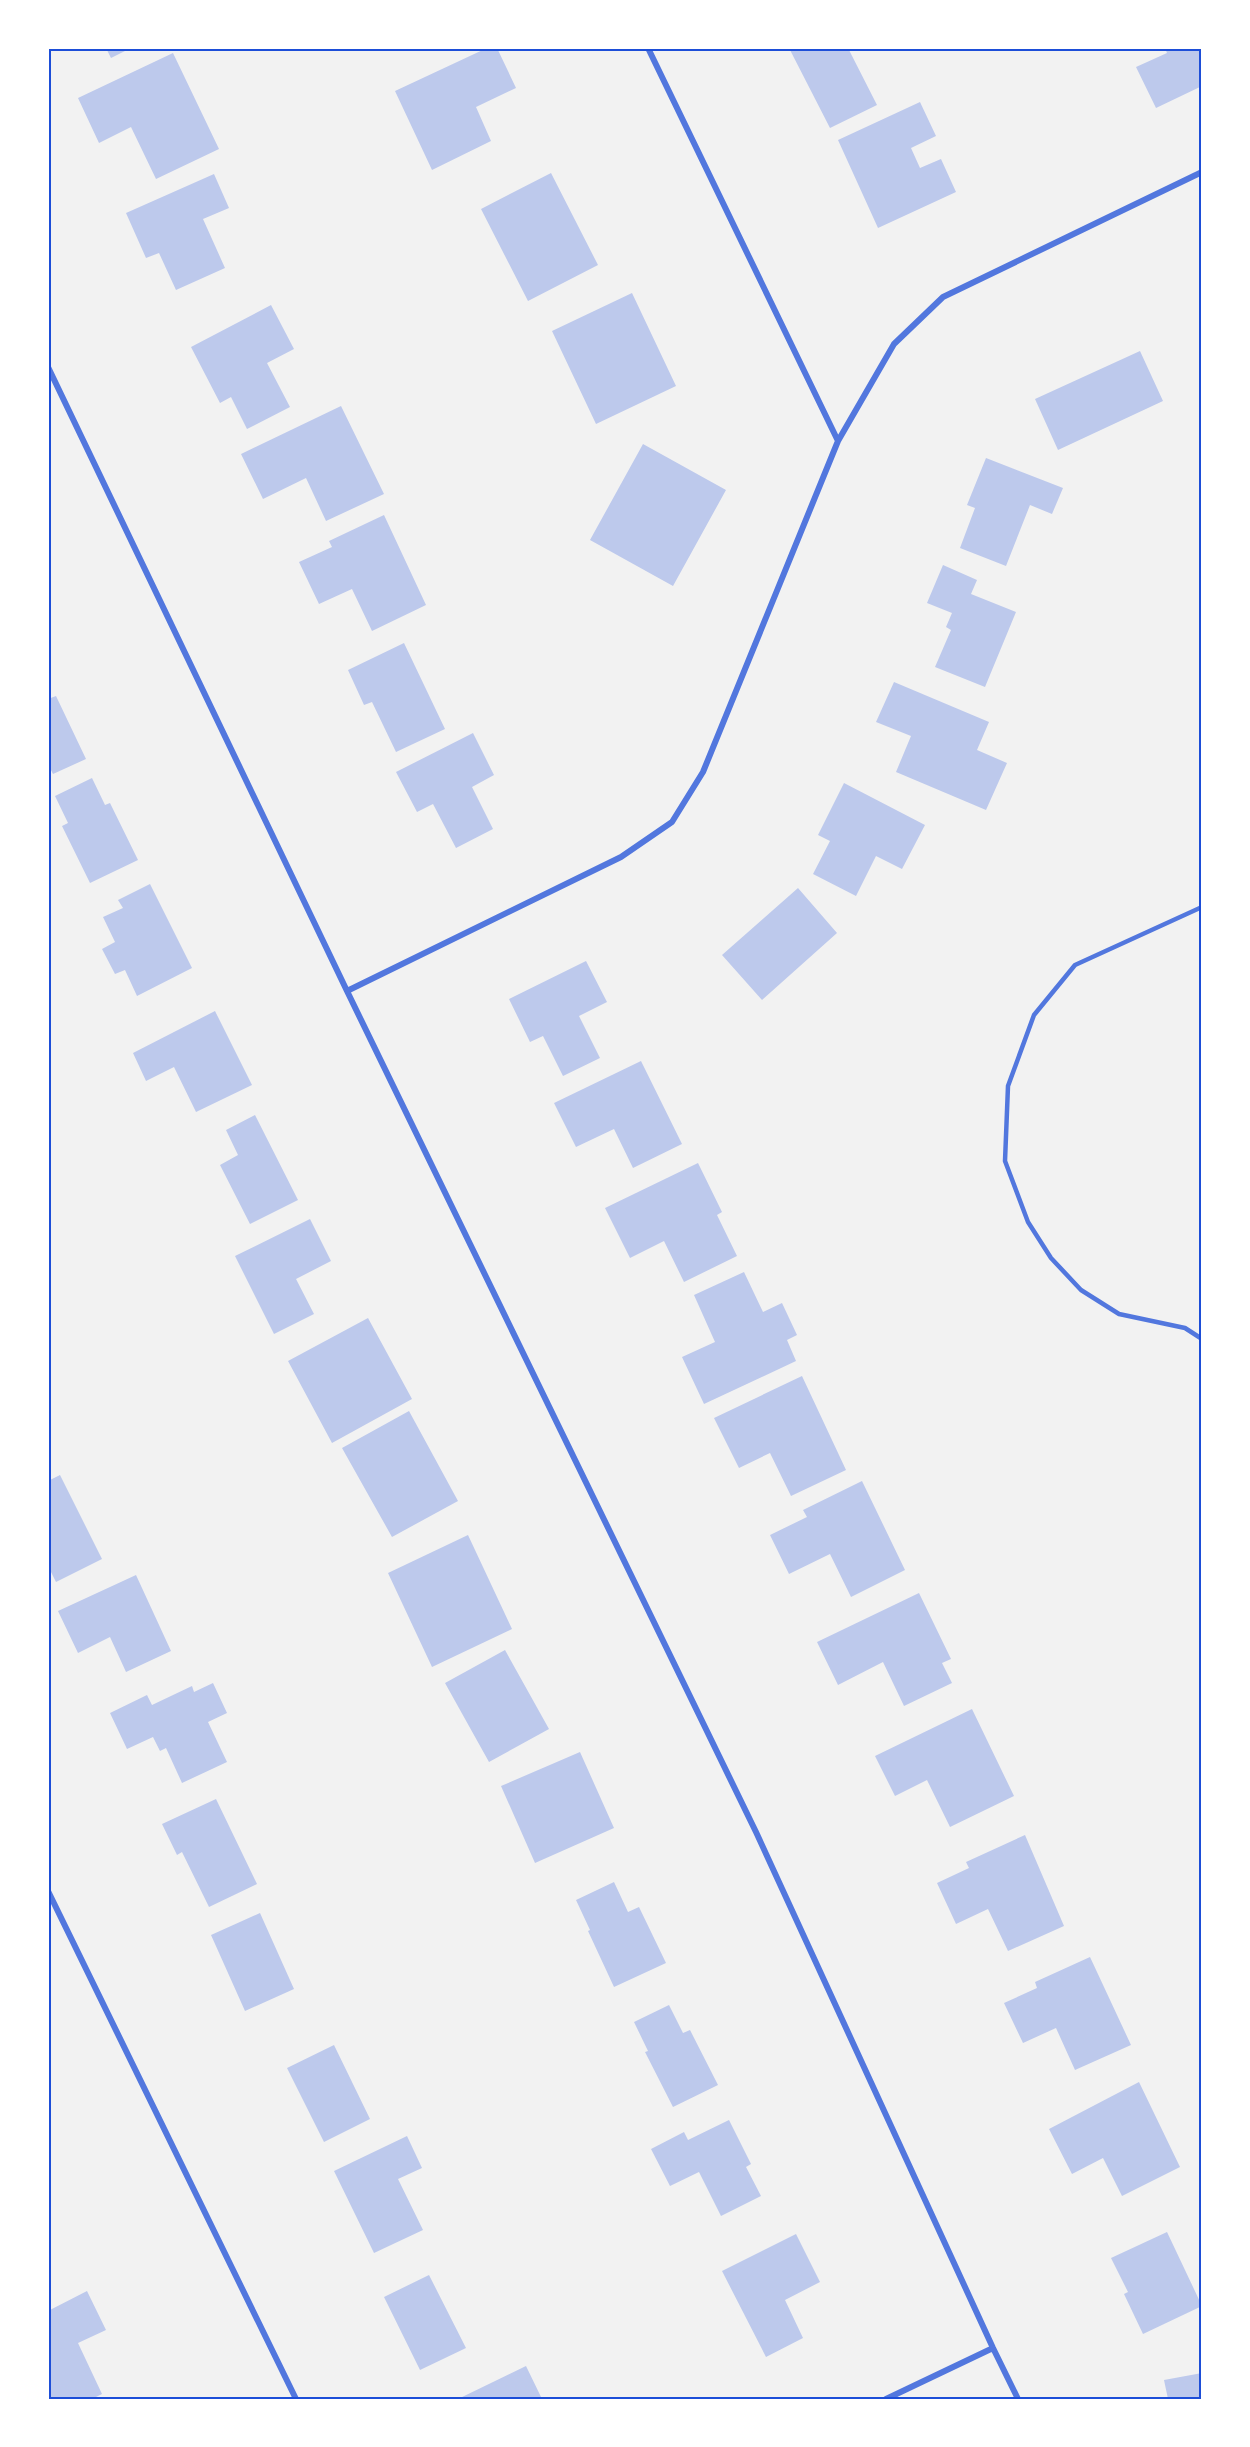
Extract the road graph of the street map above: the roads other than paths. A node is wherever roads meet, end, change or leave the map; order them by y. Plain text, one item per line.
1 (648, 48) edge
2 (1202, 172) edge
3 (48, 367) edge
4 (838, 441) junction
5 (1202, 907) edge
6 (347, 991) junction
7 (1202, 1339) edge
8 (48, 1891) edge
9 (993, 2348) junction
10 (296, 2399) edge
11 (886, 2399) edge
12 (1018, 2399) edge

1 - 4 street
2 - 4 street
3 - 6 street
4 - 6 street
5 - 7 lane
6 - 9 street
8 - 10 street
9 - 11 street
9 - 12 street

